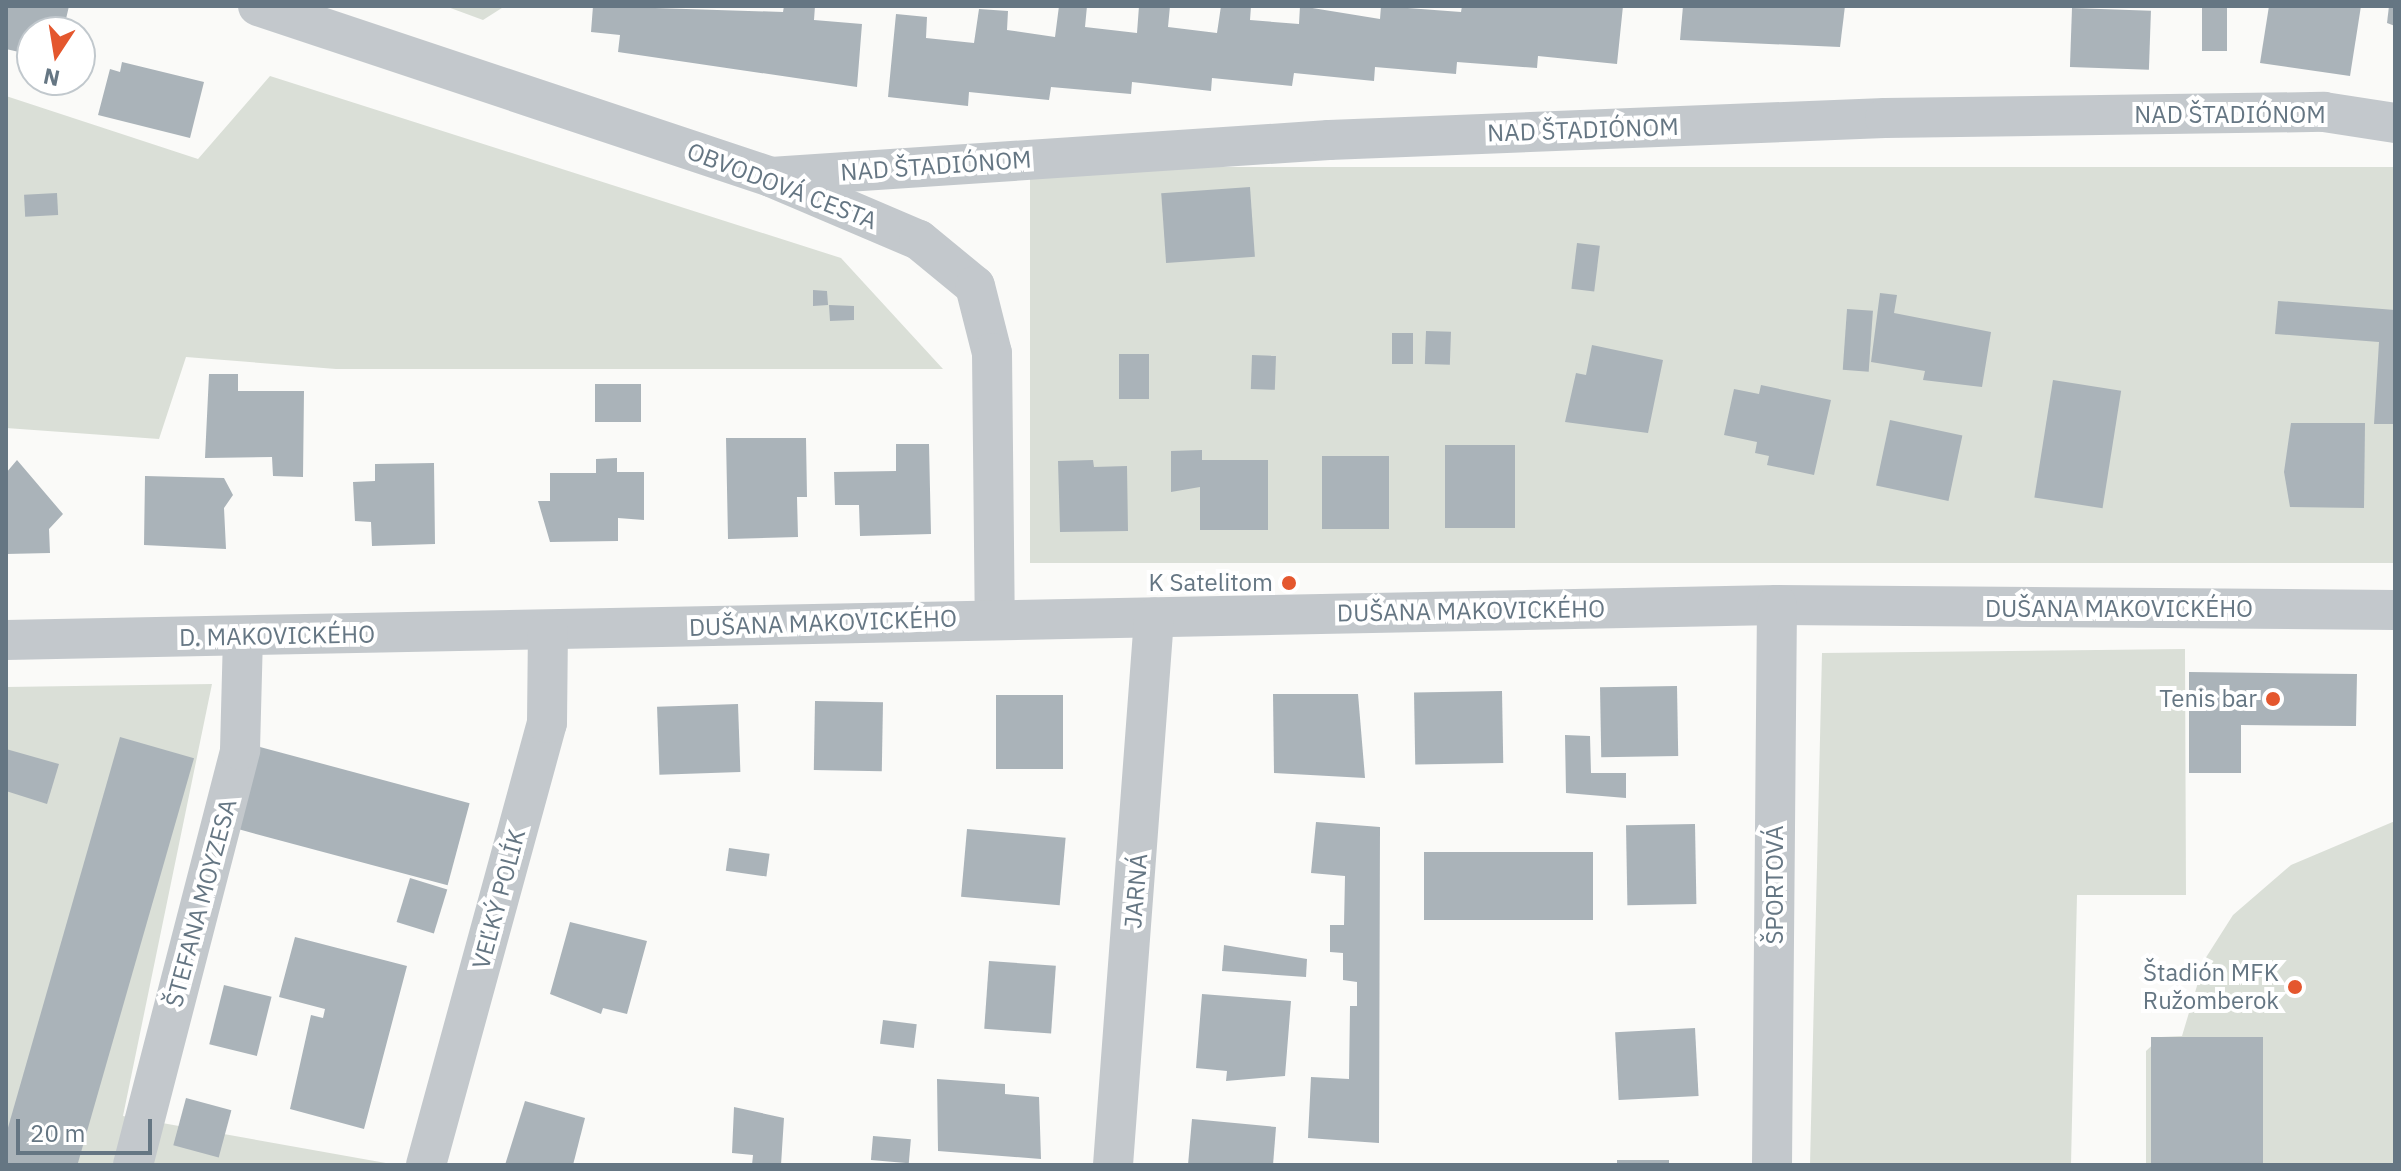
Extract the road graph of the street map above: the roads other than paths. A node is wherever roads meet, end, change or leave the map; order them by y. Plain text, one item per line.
1 (258, 6) edge
2 (2395, 123) edge
3 (771, 177) junction
4 (1777, 605) junction
5 (2395, 610) edge
6 (995, 618) junction
7 (1154, 618) junction
8 (548, 631) junction
9 (243, 637) junction
10 (6, 640) edge
11 (133, 1165) edge
12 (426, 1165) edge
13 (1113, 1165) edge
14 (1772, 1165) edge

1 - 3 street, OBVODOVÁ CESTA
2 - 3 street, NAD ŠTADIÓNOM
3 - 6 street, OBVODOVÁ CESTA
4 - 5 street, DUŠANA MAKOVICKÉHO
4 - 7 street, DUŠANA MAKOVICKÉHO
4 - 14 street, ŠPORTOVÁ
6 - 7 street, DUŠANA MAKOVICKÉHO
6 - 8 street, DUŠANA MAKOVICKÉHO
7 - 13 street, JARNÁ
8 - 9 street, D. MAKOVICKÉHO
8 - 12 street, VEĽKÝ POLÍK
9 - 10 street, D. MAKOVICKÉHO
9 - 11 street, ŠTEFANA MOYZESA

